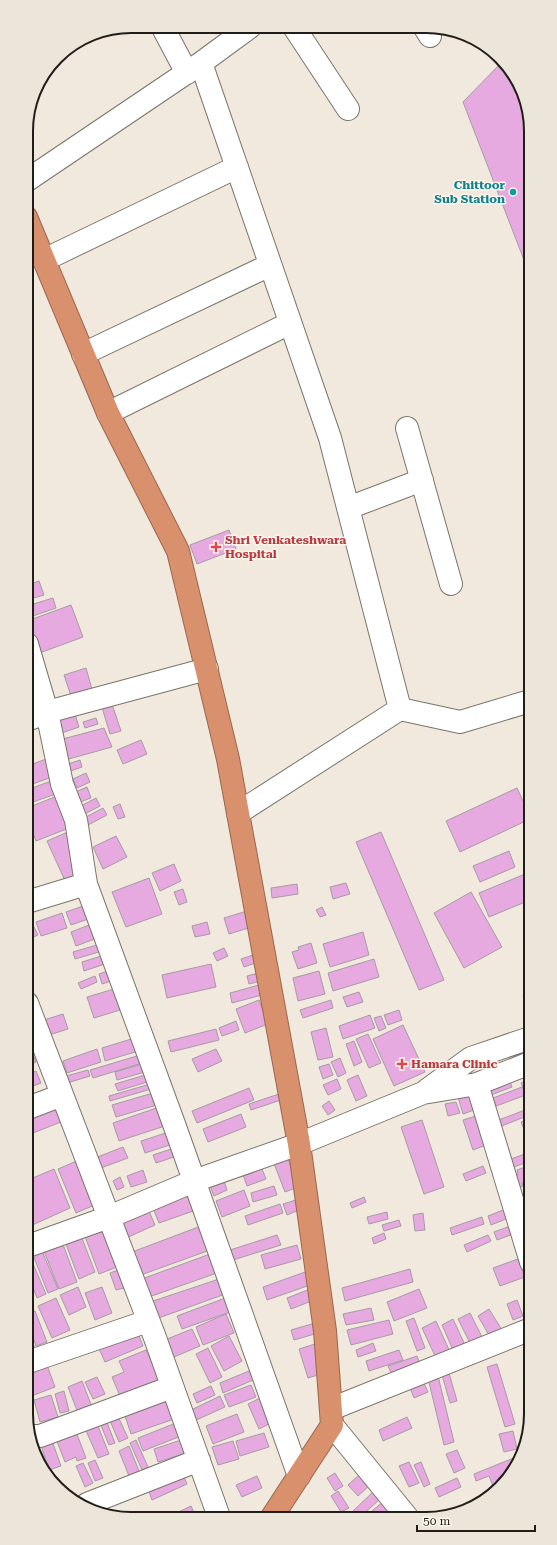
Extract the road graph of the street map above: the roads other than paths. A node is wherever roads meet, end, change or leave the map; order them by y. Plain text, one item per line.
1 (167, 33) edge
2 (242, 33) edge
3 (298, 33) edge
4 (194, 68) junction
5 (348, 109) dead end
6 (237, 167) junction
7 (33, 176) edge
8 (33, 233) edge
9 (44, 260) junction
10 (270, 265) junction
11 (290, 323) junction
12 (83, 354) junction
13 (108, 413) junction
14 (407, 428) dead end
15 (422, 480) junction
16 (348, 508) junction
17 (451, 584) dead end
18 (33, 664) edge
19 (207, 670) junction
20 (524, 703) edge
21 (400, 709) junction
22 (47, 712) junction
23 (33, 718) edge
24 (238, 814) junction
25 (86, 884) junction
26 (33, 900) edge
27 (33, 1017) edge
28 (524, 1040) edge
29 (524, 1064) edge
30 (477, 1084) junction
31 (423, 1093) junction
32 (62, 1095) junction
33 (33, 1106) edge
34 (299, 1144) junction
35 (194, 1181) junction
36 (109, 1216) junction
37 (524, 1239) edge
38 (33, 1244) edge
39 (148, 1321) junction
40 (524, 1332) edge
41 (33, 1360) edge
42 (172, 1387) junction
43 (332, 1417) junction
44 (36, 1436) edge
45 (198, 1460) junction
46 (299, 1476) junction
47 (90, 1503) edge
48 (217, 1512) edge
49 (275, 1512) edge
50 (403, 1512) edge

1 - 4 street
2 - 4 street
3 - 5 street
4 - 6 street
4 - 7 street
6 - 9 street
6 - 10 street
8 - 9 highway
9 - 12 highway
10 - 11 street
10 - 12 street
11 - 13 street
11 - 16 street
12 - 13 highway
13 - 19 highway
14 - 15 street
15 - 16 street
15 - 17 street
16 - 21 street
18 - 22 street
19 - 22 street
19 - 24 highway
20 - 21 street
21 - 24 street
22 - 23 street
22 - 25 street
24 - 34 highway
25 - 26 street
25 - 35 street
27 - 32 street
28 - 31 street
29 - 30 street
30 - 31 street
30 - 37 street
31 - 34 street
32 - 33 street
32 - 36 street
34 - 35 street
34 - 43 highway
35 - 36 street
35 - 46 street
36 - 38 street
36 - 39 street
39 - 41 street
39 - 42 street
40 - 43 street
42 - 44 street
42 - 45 street
43 - 46 highway
43 - 50 street
45 - 47 street
45 - 48 street
46 - 49 highway

